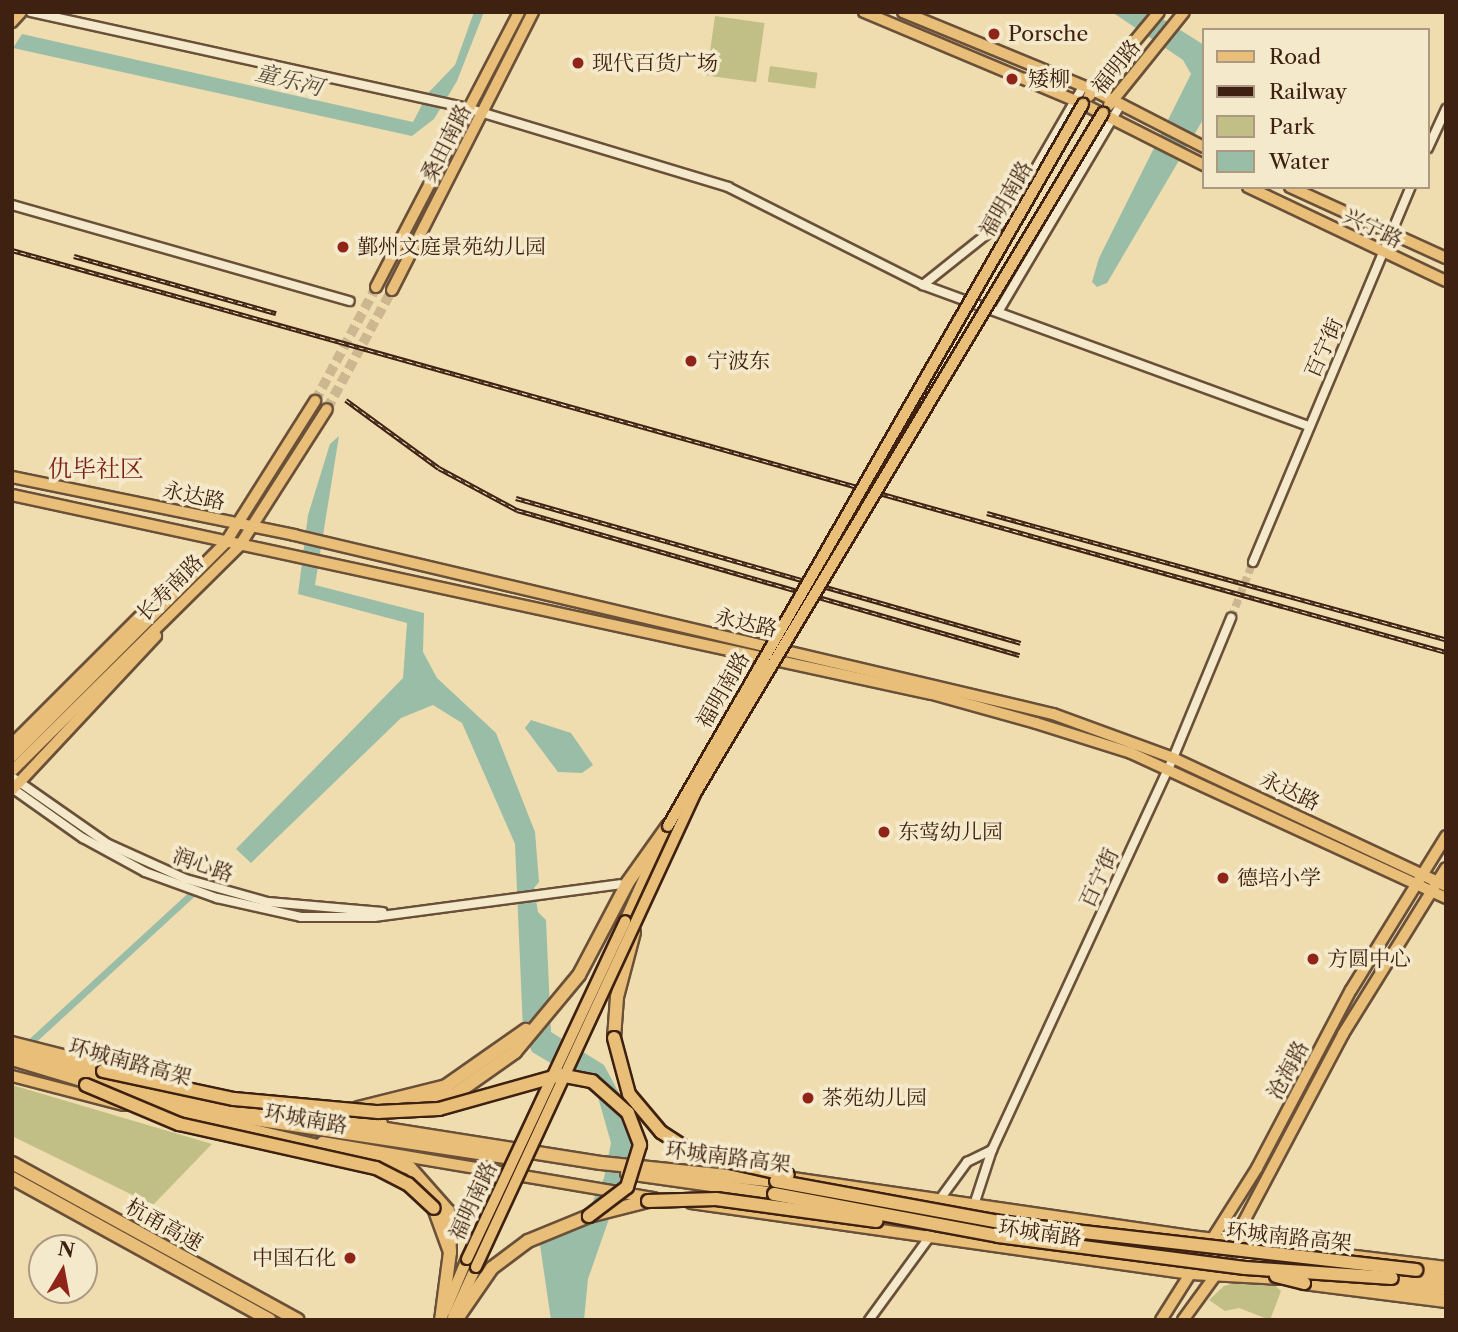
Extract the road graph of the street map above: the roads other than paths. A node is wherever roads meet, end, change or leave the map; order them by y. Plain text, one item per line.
1 (21, 12) edge
2 (31, 12) edge
3 (519, 12) edge
4 (533, 12) edge
5 (864, 12) edge
6 (903, 12) edge
7 (1159, 12) edge
8 (1183, 14) edge
9 (12, 22) edge
10 (1088, 89) junction
11 (1079, 102) junction
12 (1117, 102) junction
13 (467, 108) junction
14 (1446, 110) edge
15 (483, 113) junction
16 (1107, 116) junction
17 (1430, 144) edge
18 (1200, 145) edge
19 (1202, 164) edge
20 (1252, 189) edge
21 (1294, 189) edge
22 (1410, 189) edge
23 (12, 205) edge
24 (1392, 235) junction
25 (1383, 255) junction
26 (1446, 258) edge
27 (1446, 281) edge
28 (923, 285) junction
29 (376, 287) tunnel mouth
30 (392, 290) tunnel mouth
31 (350, 301) dead end
32 (998, 313) junction
33 (315, 401) tunnel mouth
34 (327, 409) tunnel mouth
35 (1308, 426) junction
36 (12, 477) edge
37 (12, 495) edge
38 (237, 524) junction
39 (252, 527) junction
40 (226, 542) junction
41 (240, 545) junction
42 (1253, 562) tunnel mouth
43 (187, 581) junction
44 (1230, 618) tunnel mouth
45 (165, 620) junction
46 (86, 692) junction
47 (12, 744) edge
48 (12, 757) edge
49 (1171, 764) junction
50 (12, 771) edge
51 (13, 786) edge
52 (668, 826) junction
53 (1446, 836) edge
54 (1446, 868) edge
55 (1422, 876) junction
56 (620, 884) dead end
57 (1441, 884) edge
58 (1416, 887) junction
59 (1431, 894) junction
60 (1446, 898) edge
61 (635, 929) junction
62 (561, 1001) junction
63 (12, 1042) edge
64 (12, 1049) edge
65 (12, 1059) edge
66 (103, 1071) junction
67 (13, 1076) edge
68 (86, 1084) junction
69 (329, 1112) junction
70 (391, 1112) junction
71 (233, 1126) junction
72 (992, 1150) junction
73 (12, 1163) edge
74 (12, 1178) edge
75 (940, 1199) junction
76 (974, 1205) junction
77 (589, 1216) junction
78 (1004, 1223) junction
79 (998, 1236) junction
80 (928, 1238) junction
81 (1212, 1238) junction
82 (1236, 1239) junction
83 (450, 1252) junction
84 (1415, 1266) junction
85 (1245, 1268) junction
86 (1446, 1269) edge
87 (1191, 1274) junction
88 (1215, 1276) junction
89 (1446, 1282) edge
90 (1417, 1288) joint
91 (1446, 1291) edge
92 (1446, 1301) edge
93 (270, 1320) edge
94 (298, 1320) edge
95 (441, 1320) edge
96 (454, 1320) edge
97 (869, 1320) edge
98 (1161, 1320) edge
99 (1182, 1320) edge

1 - 9 main road
2 - 13 street
3 - 13 main road, 桑田南路
4 - 15 main road, 桑田南路
5 - 11 main road
6 - 10 main road
7 - 10 main road, 福明路
8 - 12 main road, 福明路
10 - 11 main road, 福明路
10 - 12 main road
11 - 16 main road
11 - 28 street
11 - 52 main road, 福明南路, bridge
12 - 16 main road, 福明路
12 - 18 main road
13 - 15 street
13 - 29 main road, 桑田南路
14 - 17 street
15 - 28 street
15 - 30 main road, 桑田南路
16 - 19 main road
16 - 32 street
16 - 61 main road, 福明南路, bridge
20 - 25 main road, 兴宁路
21 - 24 main road, 兴宁路
22 - 24 street, 百宁街
23 - 31 street
24 - 25 street, 百宁街
24 - 26 main road, 兴宁路
25 - 27 main road, 兴宁路
25 - 35 street, 百宁街
28 - 32 street
32 - 35 street
33 - 38 main road, 长寿南路
34 - 39 main road, 长寿南路
35 - 42 street, 百宁街
36 - 38 main road, 永达路
37 - 40 main road, 永达路
38 - 39 main road, 永达路
38 - 40 main road, 长寿南路
39 - 41 main road, 长寿南路
39 - 49 main road, 永达路
40 - 41 main road, 永达路
40 - 43 main road, 长寿南路
41 - 45 main road, 长寿南路
41 - 49 main road, 永达路
43 - 46 main road, 长寿南路
43 - 47 main road
44 - 49 street, 百宁街
45 - 46 main road, 长寿南路
45 - 51 main road
46 - 48 main road, 长寿南路
46 - 50 main road, 长寿南路
49 - 55 main road, 永达路
49 - 58 main road, 永达路
49 - 72 street, 百宁街
51 - 56 street, 润心路
52 - 62 highway
52 - 95 main road, 福明南路, bridge
53 - 55 main road, 沧海路
54 - 57 main road, 沧海路
55 - 57 main road, 永达路
55 - 58 main road, 沧海路
57 - 59 main road, 沧海路
58 - 59 main road, 永达路
58 - 81 main road, 沧海路
59 - 60 main road, 永达路
59 - 82 main road, 沧海路
61 - 78 highway, bridge
61 - 96 main road, 福明南路, bridge
62 - 69 highway
62 - 70 highway, bridge
63 - 69 main road, 环城南路
64 - 66 highway, 环城南路高架
65 - 68 highway, 环城南路高架
66 - 70 highway, bridge
66 - 78 highway, 环城南路高架, bridge
67 - 71 main road, 环城南路
68 - 79 highway, 环城南路高架, bridge
68 - 83 highway, bridge
69 - 75 main road, 环城南路
70 - 77 highway, bridge
71 - 80 main road, 环城南路
71 - 83 highway
72 - 75 street
72 - 76 street, 百宁街
73 - 94 highway, 杭甬高速
74 - 93 highway, 杭甬高速
75 - 76 main road, 环城南路
75 - 80 street
76 - 81 main road, 环城南路
77 - 79 highway, bridge
77 - 96 highway
78 - 84 highway, 环城南路高架, bridge
79 - 85 highway, 环城南路高架, bridge
80 - 87 main road, 环城南路
80 - 97 street
81 - 82 main road, 环城南路
81 - 87 main road, 沧海路
82 - 84 main road, 环城南路
82 - 88 main road, 沧海路
83 - 95 highway
84 - 86 highway, 环城南路高架
85 - 89 highway, 环城南路高架, bridge
85 - 92 highway, bridge
87 - 88 main road, 环城南路
87 - 98 main road, 沧海路
88 - 90 main road, 环城南路
88 - 99 main road, 沧海路
90 - 91 highway

